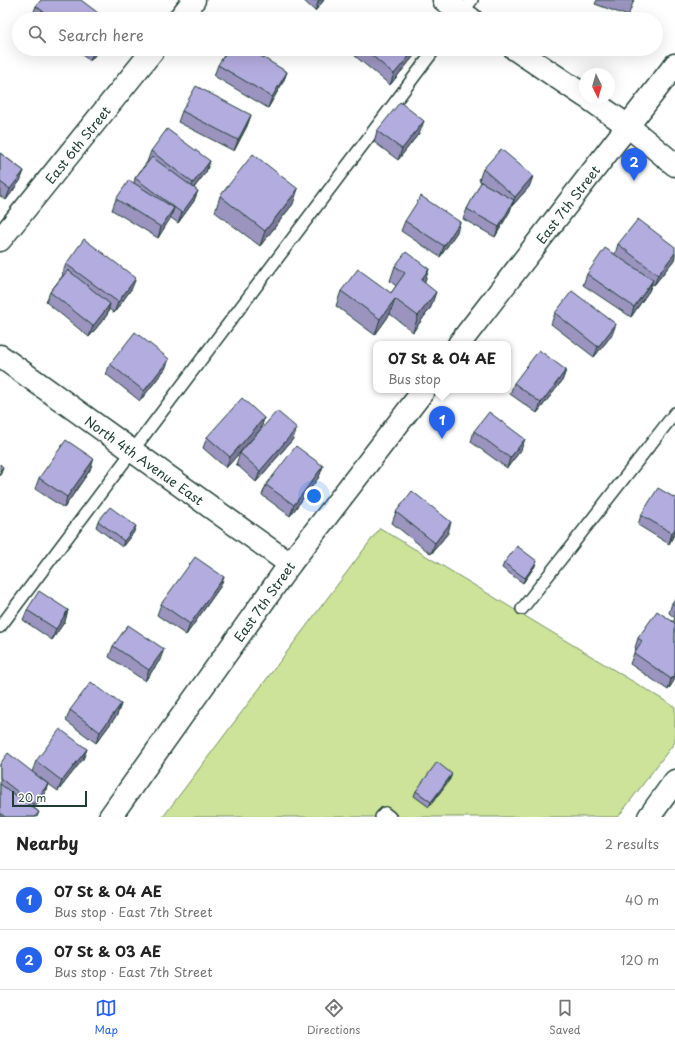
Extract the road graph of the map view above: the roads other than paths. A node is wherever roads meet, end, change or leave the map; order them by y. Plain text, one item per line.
1 (194, 0) edge
2 (444, 0) edge
3 (185, 12) edge
4 (464, 12) edge
5 (148, 56) edge
6 (430, 56) edge
7 (526, 56) edge
8 (675, 65) edge
9 (579, 92) edge
10 (597, 104) edge
11 (628, 126) junction
12 (675, 165) edge
13 (0, 240) edge
14 (461, 341) edge
15 (0, 356) edge
16 (422, 393) edge
17 (675, 413) edge
18 (133, 450) junction
19 (290, 564) junction
20 (522, 609) dead end
21 (0, 627) edge
22 (675, 781) edge
23 (110, 817) edge
24 (381, 817) edge
25 (390, 817) edge
26 (649, 817) edge

1 - 3 street
2 - 4 street
5 - 13 street, East 6th Street
6 - 18 lane
7 - 9 street
8 - 11 street, East 7th Street
10 - 11 street
11 - 12 street
11 - 14 street, East 7th Street
15 - 18 street, North 4th Avenue East
16 - 19 street, East 7th Street
17 - 20 lane
18 - 19 street, North 4th Avenue East
18 - 21 lane
19 - 23 street, East 7th Street
22 - 26 street
24 - 25 lane

